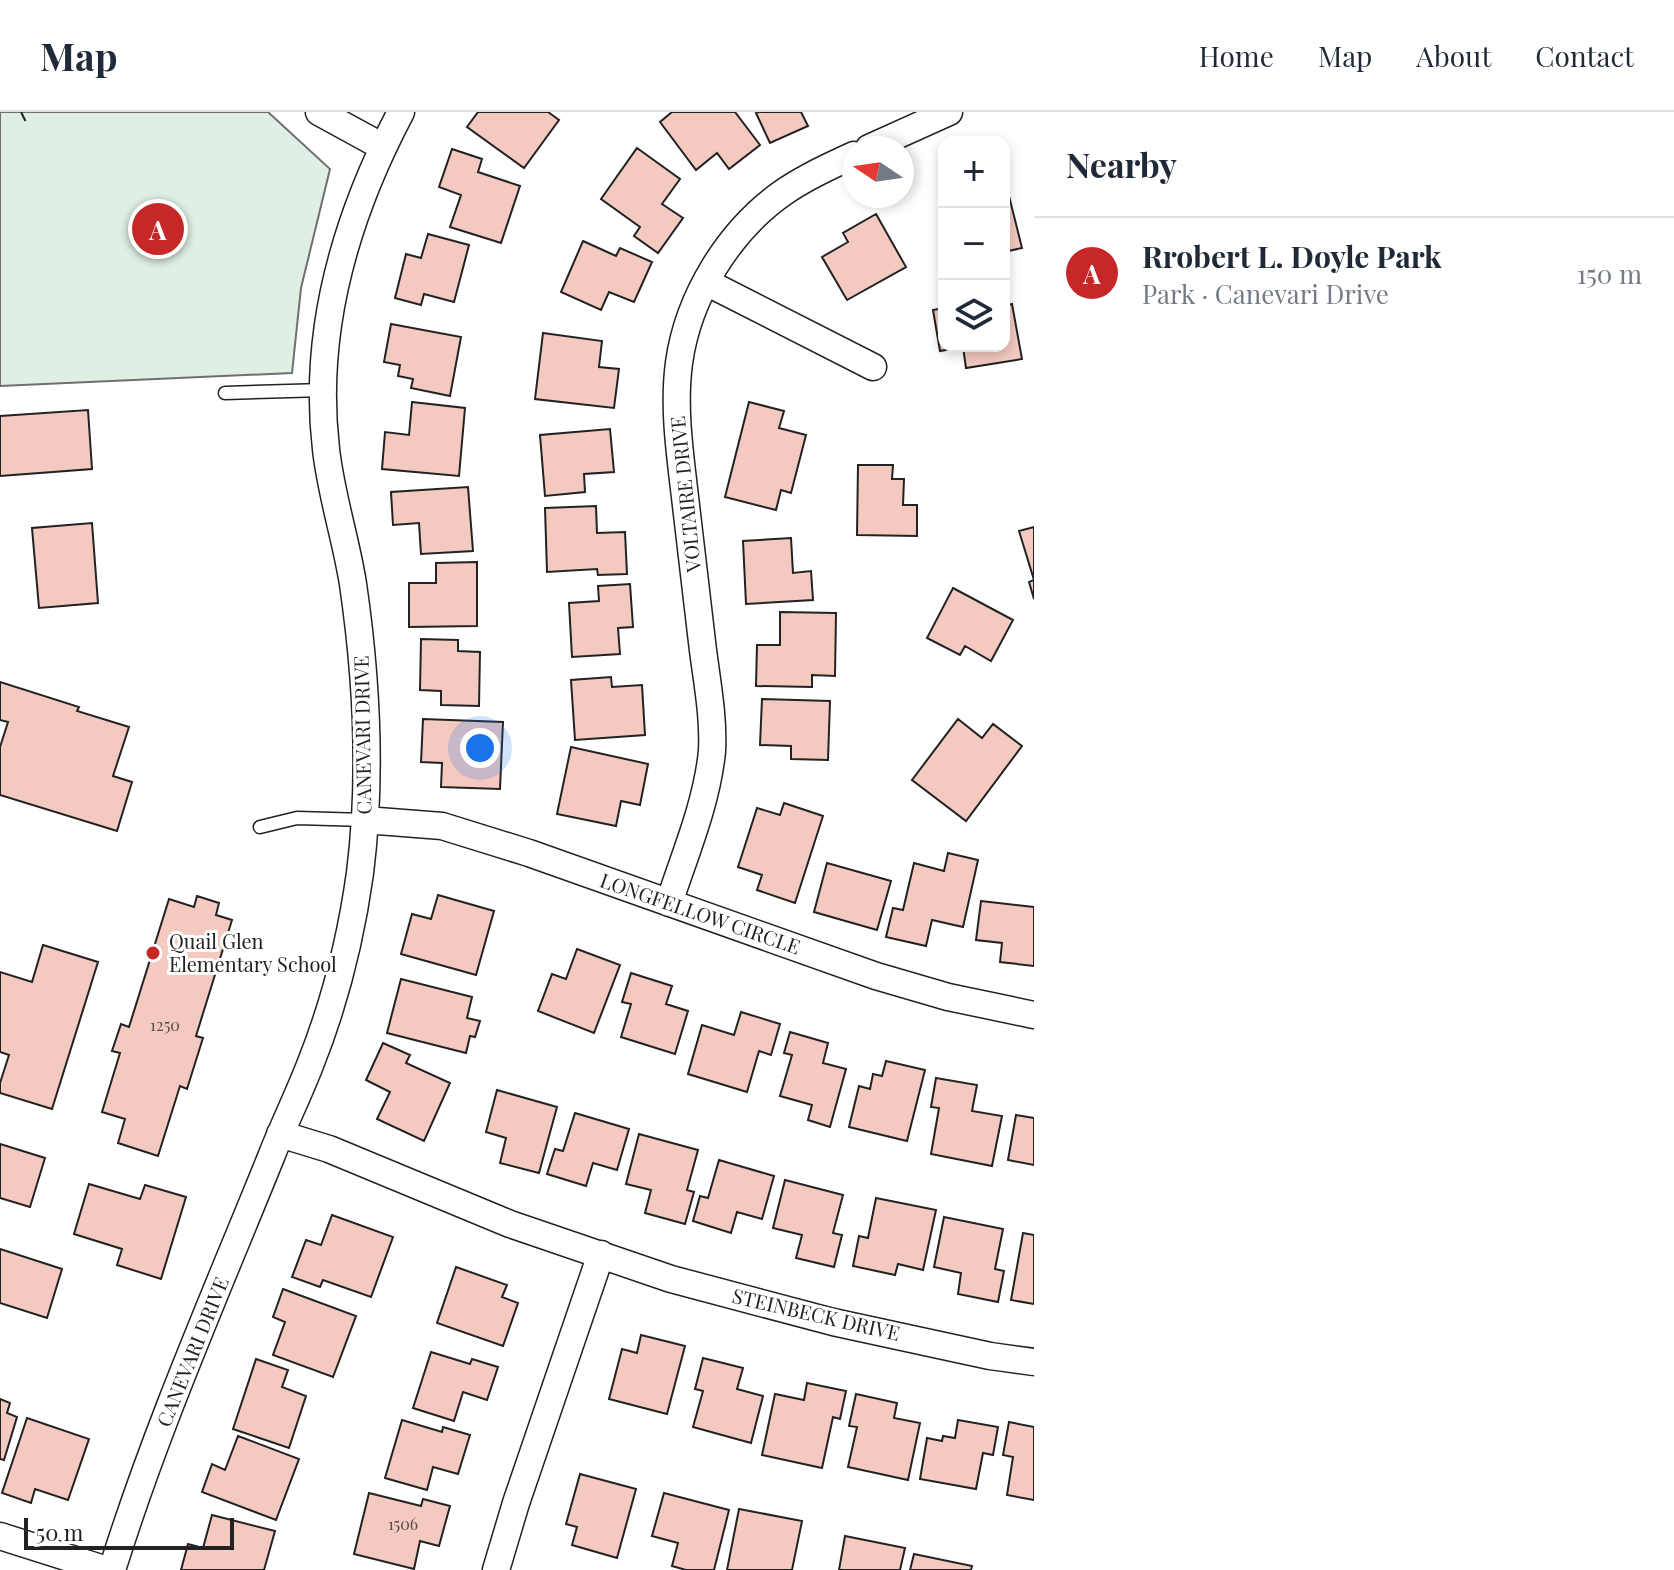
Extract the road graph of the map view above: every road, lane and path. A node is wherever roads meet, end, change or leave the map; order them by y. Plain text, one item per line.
1 (319, 112) edge
2 (401, 112) edge
3 (949, 112) edge
4 (896, 136) edge
5 (383, 147) junction
6 (842, 160) edge
7 (706, 282) junction
8 (873, 367) dead end
9 (324, 390) junction
10 (225, 393) dead end
11 (365, 820) junction
12 (260, 827) dead end
13 (669, 903) junction
14 (1034, 1015) edge
15 (280, 1134) junction
16 (601, 1254) junction
17 (1034, 1362) edge
18 (0, 1536) edge
19 (109, 1570) edge
20 (496, 1570) edge

1 - 5 street
2 - 5 street, CANEVARI DRIVE
3 - 4 street
5 - 9 street, CANEVARI DRIVE
6 - 7 street, VOLTAIRE DRIVE
7 - 8 street
7 - 13 street, VOLTAIRE DRIVE
9 - 10 lane
9 - 11 street, CANEVARI DRIVE
11 - 12 lane
11 - 13 street, LONGFELLOW CIRCLE
11 - 15 street, CANEVARI DRIVE
13 - 14 street, LONGFELLOW CIRCLE
15 - 16 street, STEINBECK DRIVE
15 - 19 street, CANEVARI DRIVE
16 - 17 street, STEINBECK DRIVE
16 - 20 street
18 - 19 street

